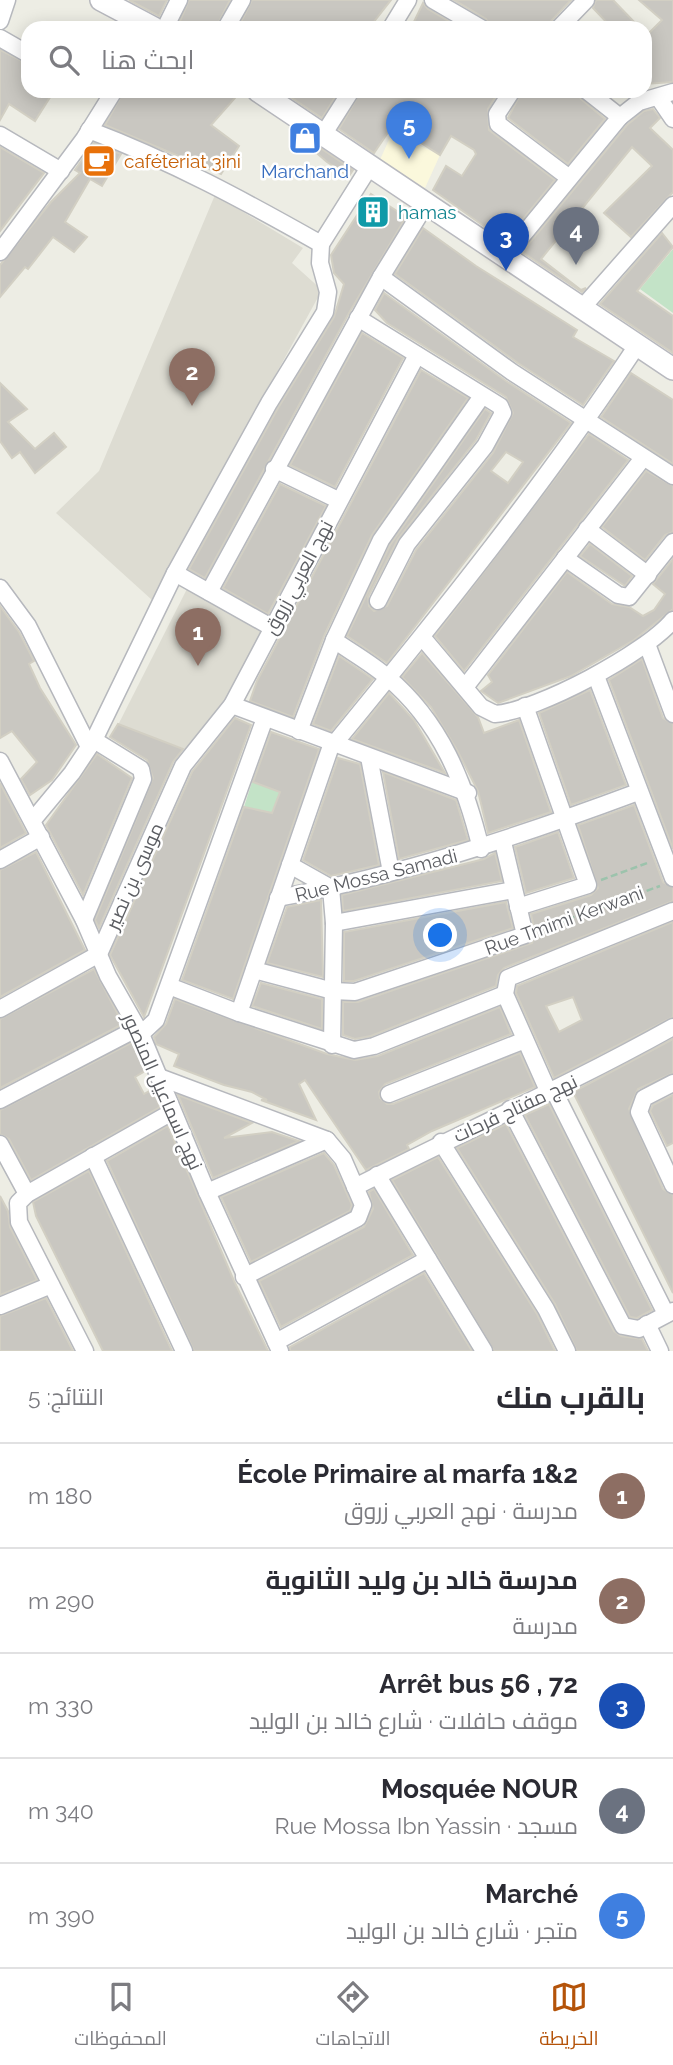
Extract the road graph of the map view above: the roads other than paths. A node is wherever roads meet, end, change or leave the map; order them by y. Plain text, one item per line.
1 (7, 0) edge
2 (101, 0) edge
3 (179, 0) edge
4 (242, 0) edge
5 (408, 0) edge
6 (433, 0) edge
7 (586, 0) edge
8 (0, 21) edge
9 (141, 21) edge
10 (168, 21) edge
11 (230, 21) edge
12 (395, 21) edge
13 (469, 21) edge
14 (566, 21) edge
15 (0, 38) edge
16 (21, 50) edge
17 (665, 94) edge
18 (104, 98) edge
19 (268, 98) edge
20 (347, 98) edge
21 (507, 98) edge
22 (596, 98) edge
23 (620, 117) junction
24 (673, 119) edge
25 (89, 130) junction
26 (0, 135) edge
27 (323, 135) junction
28 (370, 166) junction
29 (61, 171) junction
30 (568, 177) junction
31 (426, 204) junction
32 (673, 205) edge
33 (321, 244) junction
34 (0, 252) edge
35 (503, 258) junction
36 (381, 277) junction
37 (582, 308) junction
38 (358, 318) junction
39 (638, 344) junction
40 (417, 355) junction
41 (673, 369) edge
42 (482, 396) junction
43 (587, 421) junction
44 (643, 457) junction
45 (274, 469) junction
46 (673, 476) edge
47 (338, 500) junction
48 (587, 530) junction
49 (673, 542) edge
50 (565, 558) junction
51 (176, 573) junction
52 (648, 575) junction
53 (0, 588) edge
54 (209, 592) junction
55 (378, 601) dead end
56 (271, 627) junction
57 (670, 629) edge
58 (422, 637) junction
59 (334, 640) junction
60 (647, 644) junction
61 (596, 676) junction
62 (388, 677) junction
63 (466, 686) junction
64 (232, 705) junction
65 (525, 706) junction
66 (673, 714) edge
67 (265, 718) junction
68 (299, 731) junction
69 (92, 743) junction
70 (333, 744) junction
71 (369, 757) junction
72 (0, 761) edge
73 (6, 784) edge
74 (638, 792) junction
75 (468, 793) junction
76 (567, 819) junction
77 (33, 820) junction
78 (41, 837) junction
79 (503, 842) junction
80 (481, 849) junction
81 (0, 860) edge
82 (290, 865) junction
83 (391, 872) junction
84 (667, 882) edge
85 (331, 888) junction
86 (513, 890) junction
87 (278, 898) junction
88 (517, 907) junction
89 (673, 911) edge
90 (84, 920) junction
91 (334, 923) junction
92 (99, 954) junction
93 (254, 970) junction
94 (169, 986) junction
95 (333, 991) junction
96 (505, 994) junction
97 (0, 1009) edge
98 (239, 1013) junction
99 (673, 1027) edge
100 (139, 1031) junction
101 (525, 1040) junction
102 (332, 1045) junction
103 (159, 1077) junction
104 (673, 1083) edge
105 (551, 1092) junction
106 (389, 1094) dead end
107 (0, 1100) edge
108 (510, 1109) junction
109 (172, 1112) junction
110 (327, 1140) junction
111 (441, 1142) junction
112 (0, 1144) edge
113 (93, 1156) junction
114 (377, 1175) junction
115 (673, 1185) edge
116 (355, 1186) junction
117 (206, 1192) junction
118 (27, 1194) junction
119 (428, 1259) junction
120 (244, 1276) junction
121 (51, 1285) junction
122 (0, 1306) edge
123 (669, 1312) edge
124 (647, 1324) junction
125 (278, 1347) edge
126 (85, 1351) edge
127 (184, 1351) edge
128 (484, 1351) edge
129 (568, 1351) edge
130 (660, 1351) edge

1 - 8 street
2 - 9 street
3 - 10 street
4 - 11 street
5 - 12 street
6 - 13 street
7 - 14 street
15 - 16 street
17 - 23 street
17 - 24 street
18 - 25 street
19 - 27 street
20 - 27 street
21 - 30 street
22 - 23 street
23 - 30 street
25 - 29 street
25 - 33 street
26 - 29 street
27 - 28 street
28 - 31 street
28 - 33 street
29 - 34 street
30 - 35 street
31 - 35 street
31 - 36 street
32 - 37 street
33 - 51 street
35 - 37 street
36 - 38 street
36 - 43 street
37 - 39 street
38 - 40 street
38 - 45 street
39 - 41 street
39 - 43 street
40 - 42 street
40 - 47 street, نهج العربي زروق
42 - 55 street
42 - 59 street
43 - 44 street
43 - 58 street
44 - 46 street
44 - 48 street
45 - 47 street
45 - 54 street
47 - 56 street, نهج العربي زروق
48 - 50 street
48 - 52 street
49 - 52 street
50 - 52 street
50 - 63 street
51 - 54 street
51 - 69 street
53 - 69 street
54 - 56 street
56 - 64 street, نهج العربي زروق
57 - 60 street
58 - 62 street
58 - 63 street
59 - 62 street
59 - 68 street
60 - 61 street
60 - 66 street
61 - 65 street
61 - 74 street
62 - 70 street
62 - 75 street
63 - 65 street
64 - 67 street
64 - 92 street, موسى بن نصير
65 - 76 street
67 - 68 street
67 - 94 street
68 - 70 street
69 - 77 street
69 - 90 street
70 - 71 street
70 - 82 street, Rue Mossa Samadi
71 - 75 street
71 - 83 street
72 - 73 street, نهج اسماعيل المنصور
73 - 77 street, نهج اسماعيل المنصور
74 - 76 street, Rue Mossa Samadi
74 - 84 street
75 - 80 street
76 - 79 street, Rue Mossa Samadi
76 - 88 street
77 - 78 street, نهج اسماعيل المنصور
78 - 81 street
78 - 90 street, نهج اسماعيل المنصور
79 - 80 street, Rue Mossa Samadi
79 - 86 street
80 - 83 street, Rue Mossa Samadi
82 - 85 street
82 - 87 street, Rue Mossa Samadi
83 - 85 street, Rue Mossa Samadi
85 - 87 street, Rue Mossa Samadi
85 - 91 street
86 - 88 street
86 - 91 street
87 - 93 street
88 - 95 street, Rue Tmimi Kerwani
89 - 96 street
90 - 92 street, نهج اسماعيل المنصور
91 - 95 street
92 - 97 street, موسى بن نصير
92 - 100 street, نهج اسماعيل المنصور
93 - 95 street, Rue Tmimi Kerwani
93 - 98 street
94 - 98 street
94 - 100 street
95 - 102 street
96 - 101 street
96 - 102 street
98 - 102 street
99 - 105 street, نهج مفتاح فرحات
100 - 103 street, نهج اسماعيل المنصور
100 - 107 street
101 - 105 street
101 - 106 street
103 - 109 street, نهج اسماعيل المنصور
103 - 110 street
104 - 115 street
105 - 108 street, نهج مفتاح فرحات
105 - 123 street
108 - 111 street, نهج مفتاح فرحات
108 - 124 street
109 - 113 street
109 - 117 street, نهج اسماعيل المنصور
110 - 116 street
110 - 117 street
111 - 114 street, نهج مفتاح فرحات
111 - 129 street
112 - 118 street
113 - 118 street
113 - 127 street
114 - 116 street, نهج مفتاح فرحات
114 - 119 street
116 - 120 street
117 - 120 street, نهج اسماعيل المنصور
118 - 121 street
119 - 125 street
119 - 128 street
120 - 125 street, نهج اسماعيل المنصور
121 - 122 street
121 - 126 street
123 - 124 street
124 - 130 street

